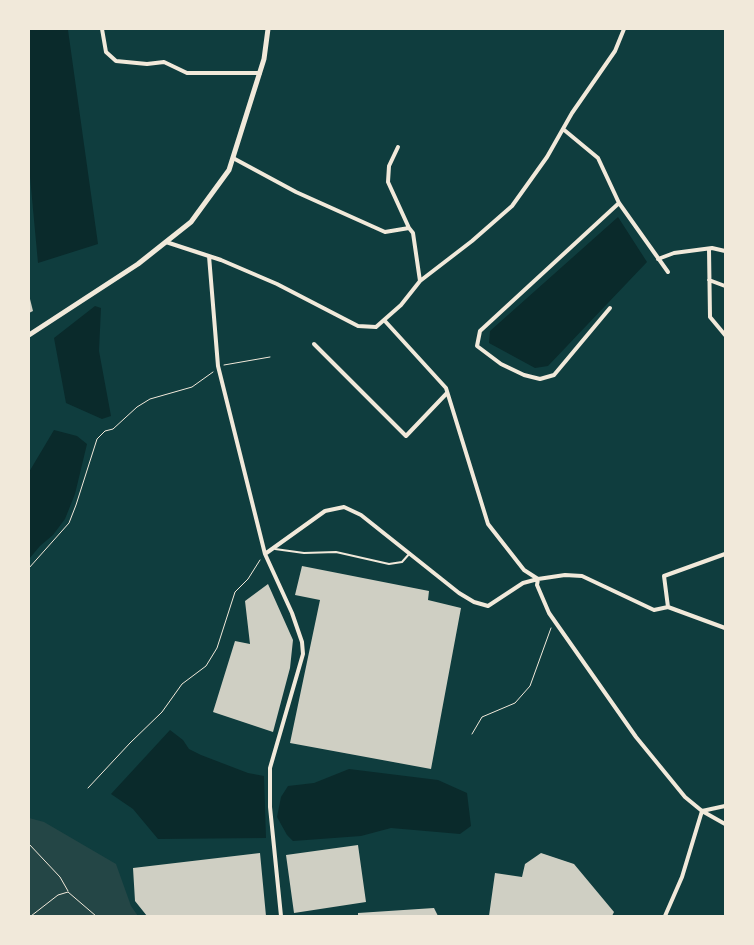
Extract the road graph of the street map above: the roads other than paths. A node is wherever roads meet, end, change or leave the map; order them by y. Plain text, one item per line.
1 (102, 29) edge
2 (268, 29) edge
3 (624, 29) edge
4 (260, 73) junction
5 (563, 130) junction
6 (398, 147) dead end
7 (232, 158) junction
8 (619, 203) junction
9 (409, 228) junction
10 (166, 242) junction
11 (709, 249) junction
12 (725, 251) edge
13 (209, 256) junction
14 (658, 259) junction
15 (668, 272) dead end
16 (709, 280) junction
17 (420, 281) junction
18 (725, 286) edge
19 (610, 308) dead end
20 (384, 320) junction
21 (29, 335) edge
22 (725, 336) edge
23 (314, 344) dead end
24 (447, 394) junction
25 (271, 548) junction
26 (410, 553) junction
27 (265, 554) junction
28 (725, 554) edge
29 (538, 579) junction
30 (668, 607) junction
31 (725, 628) edge
32 (725, 806) edge
33 (702, 811) junction
34 (725, 824) edge
35 (280, 916) edge
36 (665, 916) edge

1 - 4 street
2 - 4 street
3 - 5 street
4 - 7 street
5 - 8 street
5 - 17 street
6 - 9 street
7 - 9 street
7 - 10 street
8 - 14 street
8 - 19 street
9 - 17 street
10 - 13 street
10 - 21 street
11 - 12 street
11 - 14 street
11 - 16 street
13 - 20 street
13 - 27 street
14 - 15 street
16 - 18 street
16 - 22 street
17 - 20 street
20 - 24 street
23 - 24 street
24 - 29 street
25 - 26 lane
25 - 26 street
25 - 27 street
26 - 29 street
27 - 35 street
28 - 30 street
29 - 30 street
29 - 33 street
30 - 31 street
32 - 33 street
33 - 34 street
33 - 36 street

